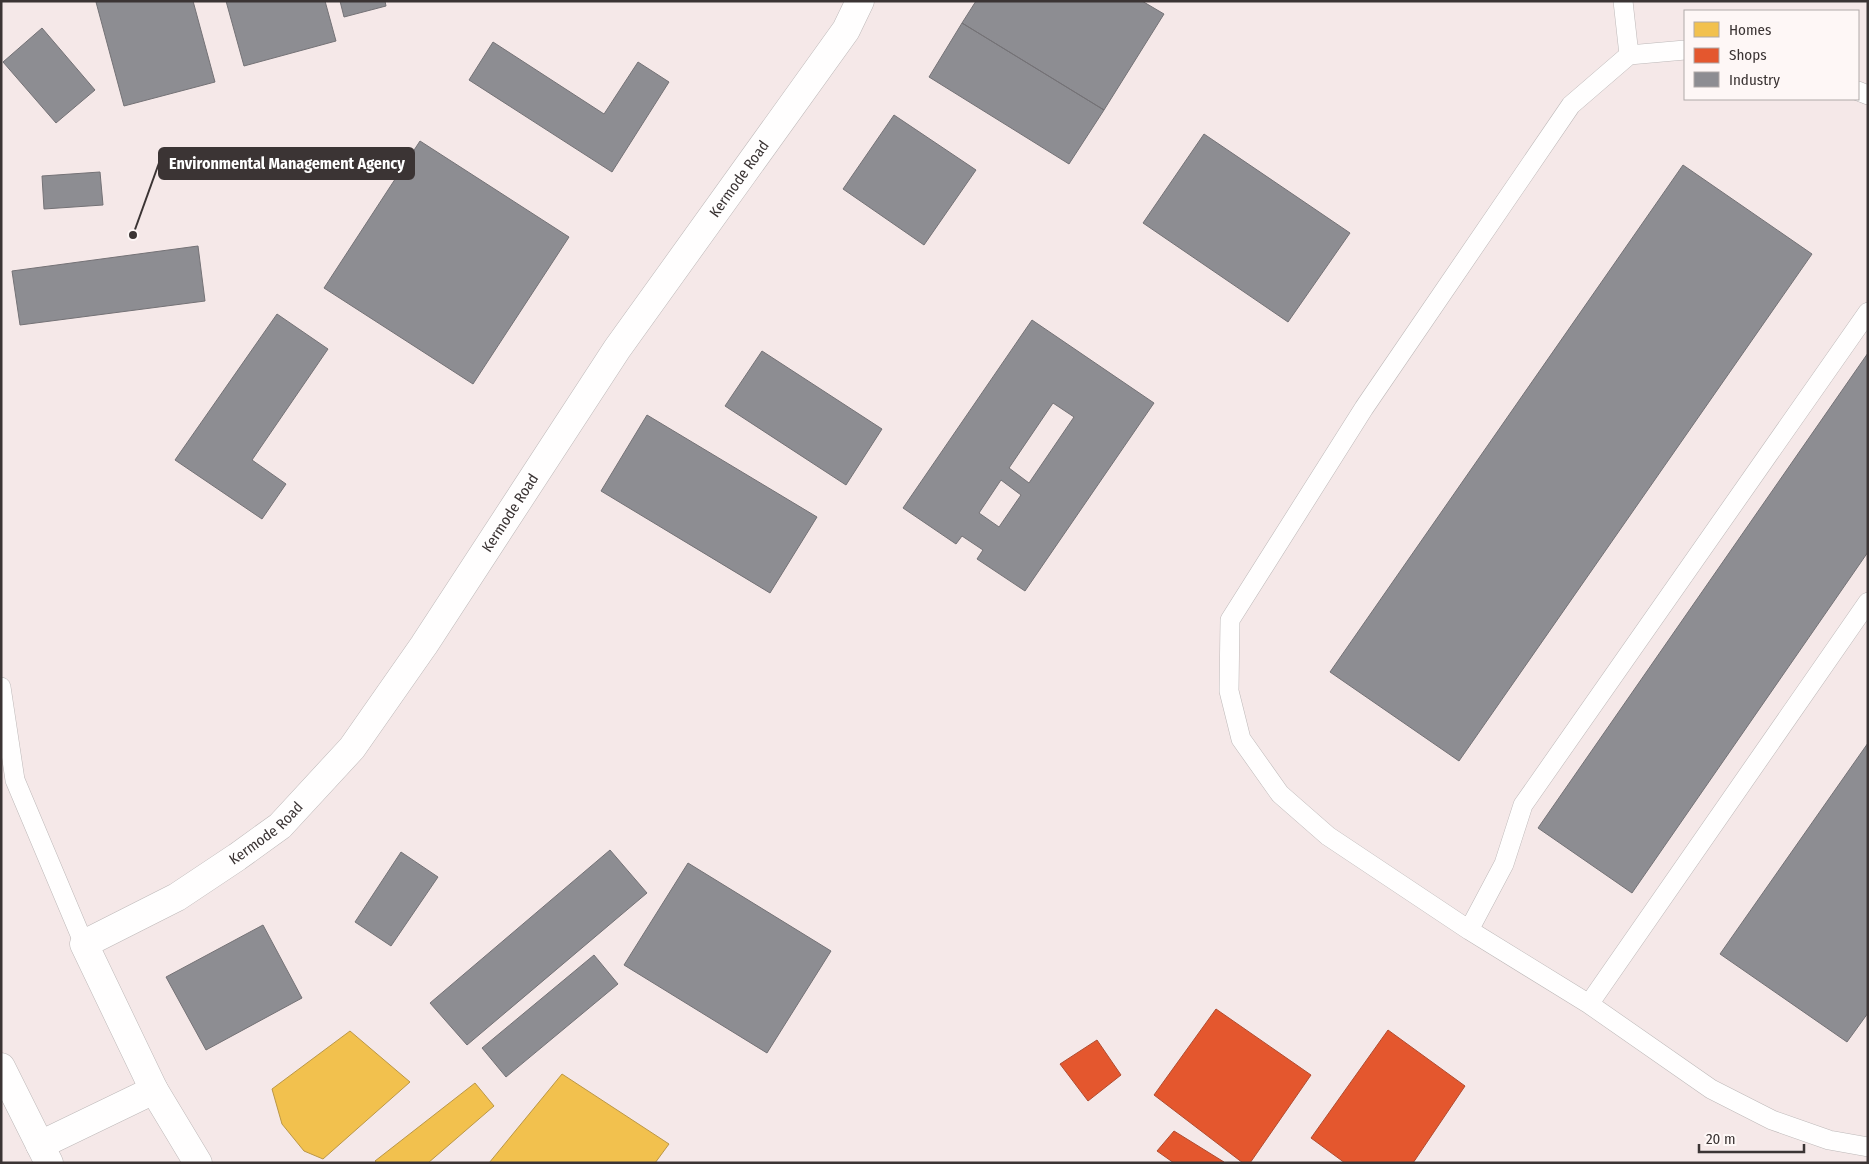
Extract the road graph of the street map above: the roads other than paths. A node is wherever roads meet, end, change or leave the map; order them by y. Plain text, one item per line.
1 (860, 1) edge
2 (1624, 1) edge
3 (1684, 50) edge
4 (1629, 55) junction
5 (1868, 312) edge
6 (1868, 602) edge
7 (1, 687) edge
8 (1469, 930) junction
9 (84, 944) junction
10 (1589, 1004) junction
11 (1, 1067) edge
12 (154, 1090) junction
13 (1868, 1147) edge
14 (44, 1154) edge
15 (198, 1163) edge

1 - 9 street, Kermode Road
2 - 4 lane
3 - 4 lane
4 - 8 lane
5 - 8 lane
6 - 10 lane
7 - 9 lane
8 - 10 lane
9 - 12 street
10 - 13 lane
11 - 14 street
12 - 14 street
12 - 15 street

